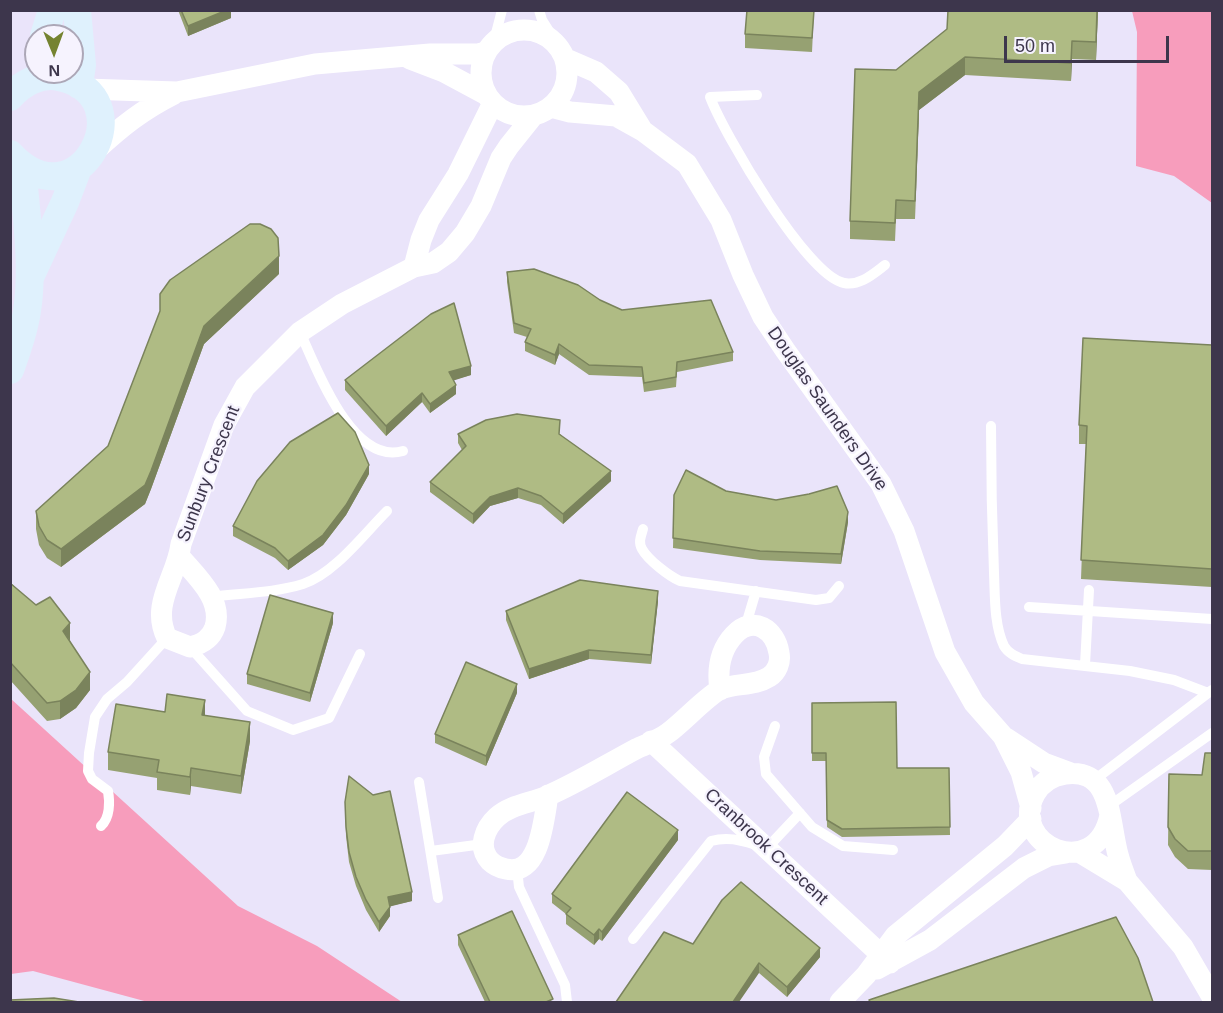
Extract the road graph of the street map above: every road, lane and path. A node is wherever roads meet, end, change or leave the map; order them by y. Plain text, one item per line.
1 (77, 10) edge
2 (502, 10) edge
3 (539, 10) edge
4 (490, 47) junction
5 (561, 51) junction
6 (404, 56) junction
7 (19, 87) edge
8 (82, 87) junction
9 (177, 92) junction
10 (757, 95) dead end
11 (489, 99) junction
12 (542, 111) junction
13 (642, 131) junction
14 (86, 159) junction
15 (16, 160) edge
16 (885, 265) dead end
17 (414, 267) junction
18 (29, 280) junction
19 (300, 332) junction
20 (10, 370) edge
21 (991, 426) dead end
22 (403, 451) dead end
23 (387, 511) dead end
24 (643, 529) dead end
25 (180, 557) junction
26 (839, 586) dead end
27 (1089, 590) dead end
28 (756, 591) junction
29 (211, 597) junction
30 (1029, 607) dead end
31 (1088, 610) junction
32 (1212, 619) edge
33 (745, 628) junction
34 (167, 638) junction
35 (190, 647) junction
36 (360, 654) dead end
37 (1085, 665) junction
38 (720, 690) junction
39 (1210, 692) edge
40 (776, 726) dead end
41 (1212, 733) edge
42 (1003, 736) junction
43 (651, 741) junction
44 (1071, 773) junction
45 (1093, 781) junction
46 (419, 782) dead end
47 (548, 795) junction
48 (1110, 810) junction
49 (800, 813) junction
50 (1031, 813) junction
51 (101, 826) dead end
52 (483, 843) junction
53 (767, 848) junction
54 (894, 849) dead end
55 (431, 851) junction
56 (1072, 852) junction
57 (517, 869) junction
58 (1127, 881) junction
59 (438, 898) dead end
60 (633, 939) dead end
61 (885, 958) junction
62 (1212, 997) edge
63 (567, 1002) edge
64 (840, 1002) edge

1 - 8 street
2 - 4 lane
3 - 5 lane
4 - 5 street
4 - 6 street
4 - 11 street
5 - 12 street
5 - 13 street, Douglas Saunders Drive
6 - 9 street
6 - 11 street
7 - 8 street
8 - 9 street
8 - 14 street
9 - 14 street
10 - 16 lane
11 - 12 street
11 - 17 street
12 - 13 street, Douglas Saunders Drive
12 - 17 street, Sunbury Crescent
13 - 42 street, Douglas Saunders Drive
14 - 15 street
14 - 18 street
15 - 18 street
17 - 19 street, Sunbury Crescent
18 - 20 street
19 - 22 lane
19 - 25 street, Sunbury Crescent
21 - 37 lane
23 - 29 lane
24 - 28 lane
25 - 29 street, Sunbury Crescent
25 - 34 street, Sunbury Crescent
26 - 28 lane
27 - 31 lane
28 - 33 lane
29 - 35 street
30 - 31 lane
31 - 32 lane
31 - 37 lane
33 - 38 street
33 - 38 street
34 - 35 street
34 - 51 lane
35 - 36 lane
37 - 39 lane
38 - 43 street
39 - 45 lane
40 - 49 lane
41 - 48 lane
42 - 44 street, Douglas Saunders Drive
42 - 50 street, Douglas Saunders Drive
43 - 47 street
43 - 53 street, Cranbrook Crescent
44 - 45 street
44 - 50 street
45 - 48 street
46 - 55 lane
47 - 52 street
47 - 57 street
48 - 56 street
48 - 58 street
49 - 53 lane
49 - 54 lane
50 - 56 street
50 - 61 street
52 - 55 lane
52 - 57 street
53 - 60 lane
53 - 61 street, Cranbrook Crescent
55 - 59 lane
56 - 58 street
56 - 61 street
57 - 63 lane
58 - 62 street
61 - 64 street

